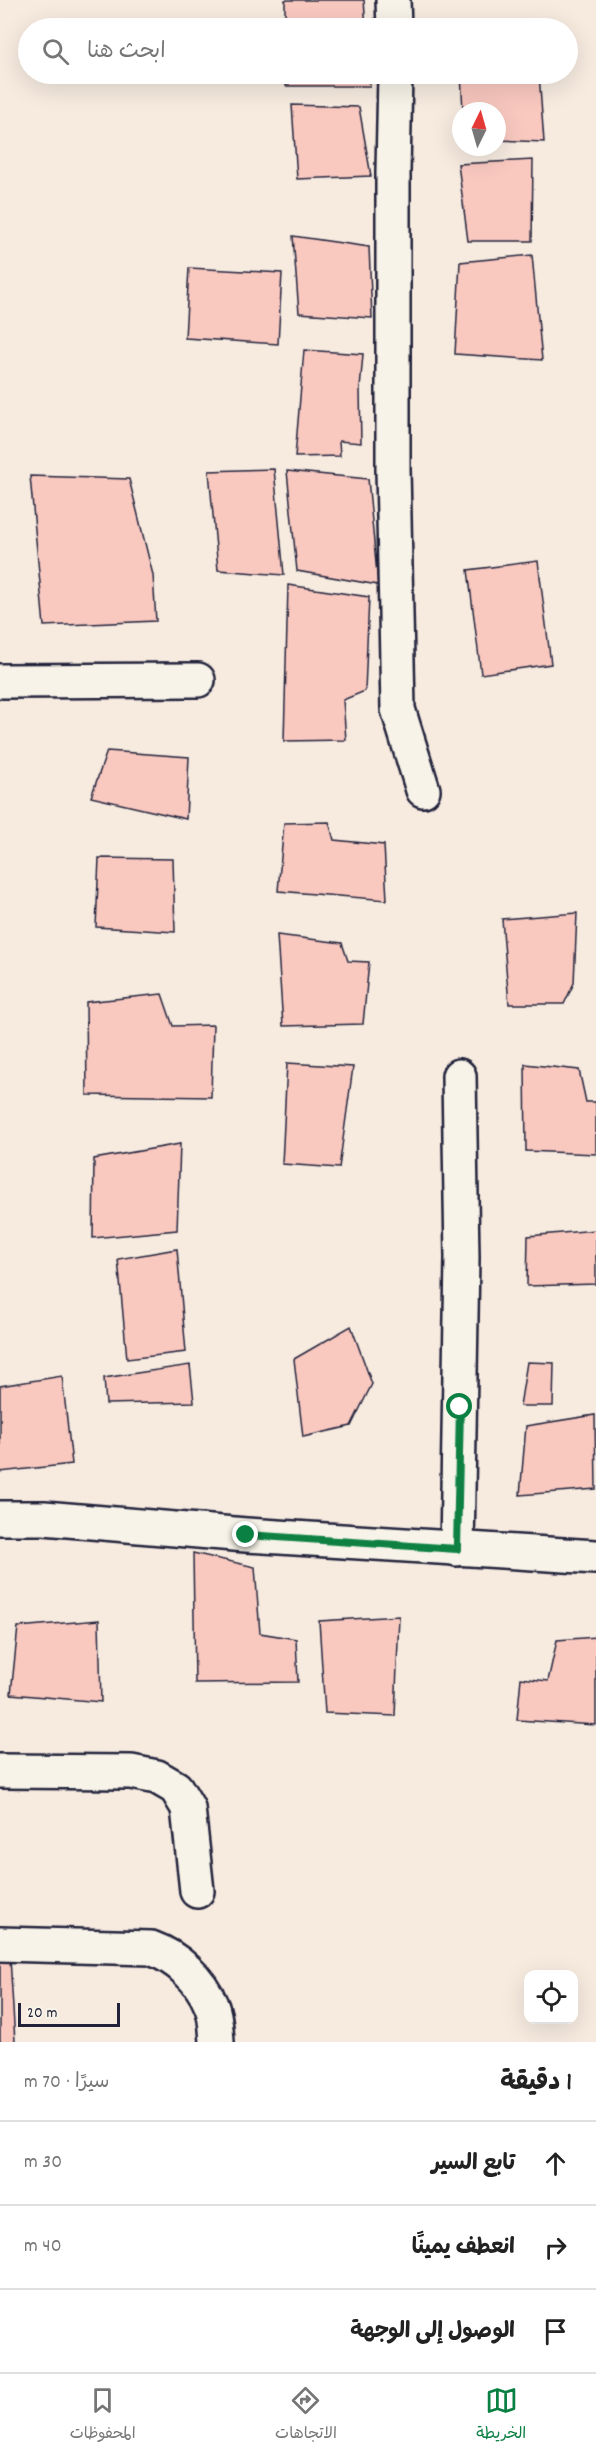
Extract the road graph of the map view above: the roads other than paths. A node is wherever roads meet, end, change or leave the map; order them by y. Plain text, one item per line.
1 (393, 0) edge
2 (394, 18) edge
3 (395, 84) edge
4 (198, 680) dead end
5 (0, 681) edge
6 (423, 790) dead end
7 (459, 1076) dead end
8 (0, 1518) edge
9 (457, 1549) junction
10 (596, 1557) edge
11 (0, 1771) edge
12 (197, 1891) dead end
13 (0, 1944) edge
14 (217, 2042) edge

1 - 2 street
3 - 6 street
4 - 5 street
7 - 9 street
8 - 9 street
9 - 10 street
11 - 12 street
13 - 14 street

